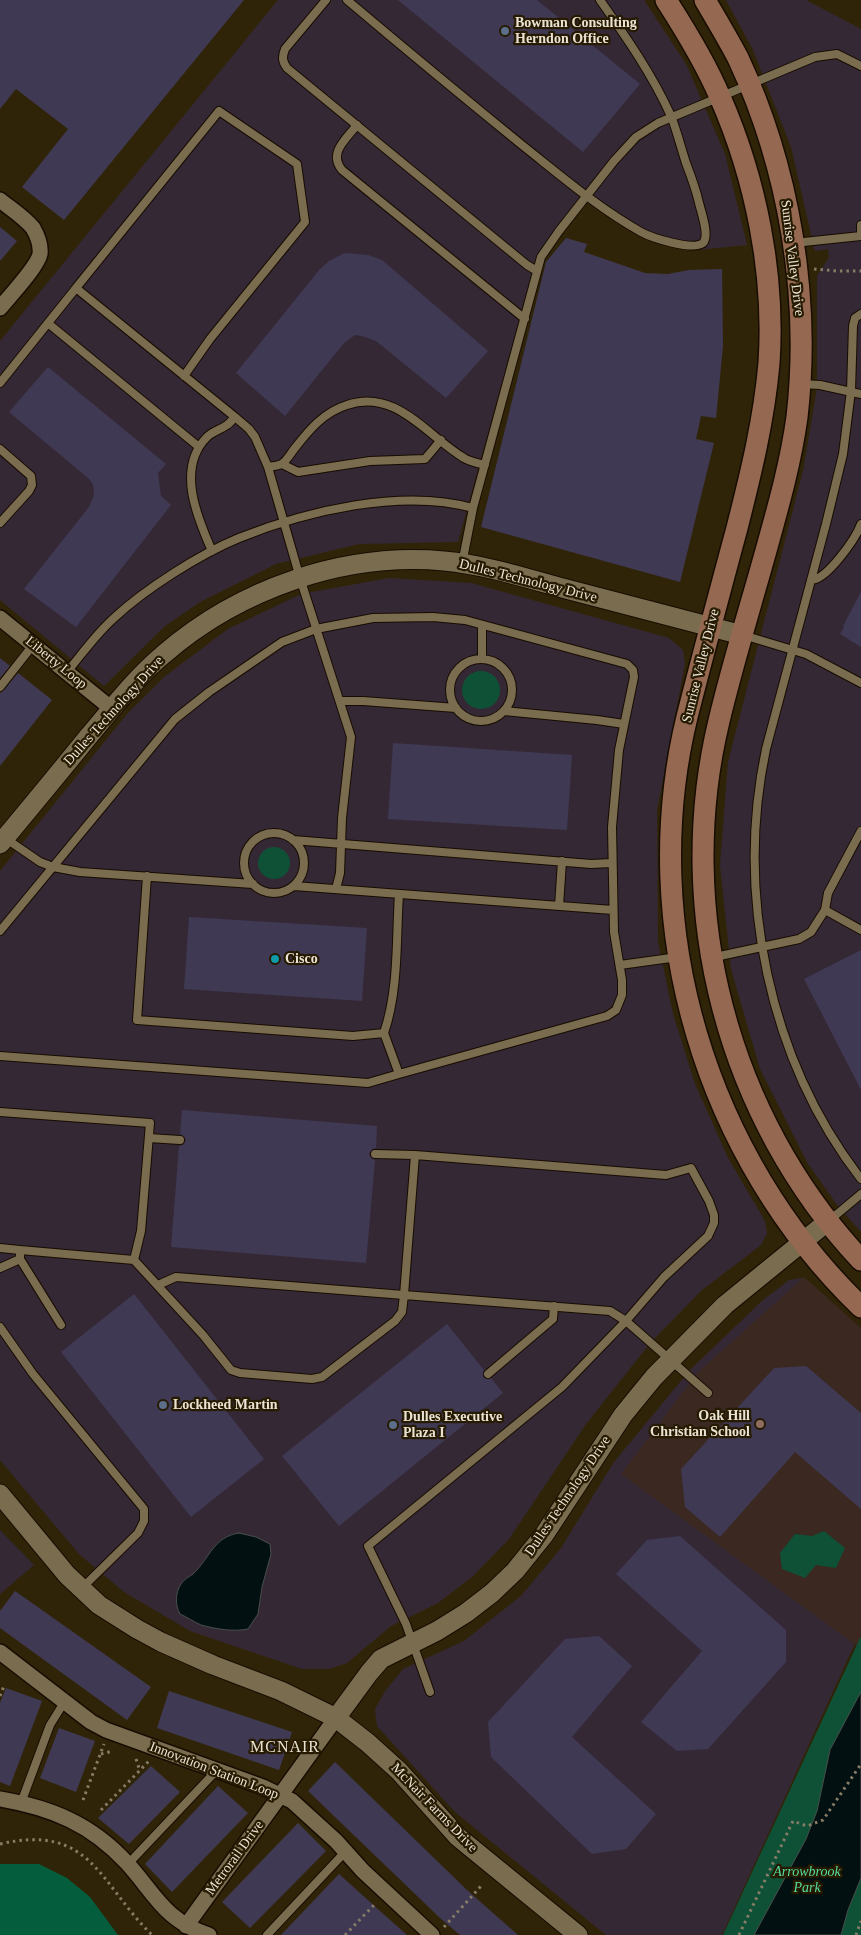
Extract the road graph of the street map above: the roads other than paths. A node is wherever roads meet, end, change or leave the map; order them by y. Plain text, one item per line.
1 (326, 0) edge
2 (347, 0) edge
3 (600, 0) edge
4 (666, 0) edge
5 (705, 0) edge
6 (861, 66) edge
7 (748, 84) junction
8 (720, 97) junction
9 (671, 118) junction
10 (357, 125) junction
11 (588, 196) junction
12 (0, 200) edge
13 (861, 225) edge
14 (861, 236) edge
15 (793, 244) junction
16 (537, 271) junction
17 (76, 288) junction
18 (0, 308) edge
19 (861, 314) edge
20 (525, 319) junction
21 (49, 324) junction
22 (184, 376) junction
23 (0, 383) edge
24 (799, 383) junction
25 (851, 391) junction
26 (861, 394) edge
27 (235, 417) junction
28 (441, 440) junction
29 (198, 447) junction
30 (1, 451) edge
31 (282, 464) junction
32 (485, 465) junction
33 (268, 467) junction
34 (473, 508) junction
35 (0, 523) edge
36 (284, 523) junction
37 (861, 524) edge
38 (212, 551) junction
39 (462, 564) junction
40 (300, 578) junction
41 (811, 580) junction
42 (0, 618) edge
43 (482, 625) junction
44 (711, 627) junction
45 (316, 629) junction
46 (742, 635) junction
47 (33, 645) junction
48 (792, 649) junction
49 (482, 658) junction
50 (67, 672) junction
51 (861, 683) edge
52 (0, 687) edge
53 (340, 701) junction
54 (456, 708) junction
55 (112, 709) junction
56 (504, 710) junction
57 (624, 724) junction
58 (861, 832) edge
59 (293, 840) junction
60 (2, 841) edge
61 (341, 843) junction
62 (562, 861) junction
63 (612, 863) junction
64 (53, 867) junction
65 (147, 876) junction
66 (253, 884) junction
67 (294, 886) junction
68 (336, 889) junction
69 (399, 894) junction
70 (559, 906) junction
71 (613, 910) junction
72 (825, 910) junction
73 (861, 930) edge
74 (0, 931) edge
75 (763, 947) junction
76 (678, 956) junction
77 (712, 958) junction
78 (620, 965) junction
79 (384, 1033) junction
80 (0, 1056) edge
81 (399, 1074) junction
82 (0, 1112) edge
83 (149, 1138) junction
84 (180, 1140) dead end
85 (375, 1154) dead end
86 (415, 1155) junction
87 (861, 1179) edge
88 (861, 1194) edge
89 (827, 1222) junction
90 (803, 1242) junction
91 (0, 1248) edge
92 (20, 1250) junction
93 (20, 1259) junction
94 (134, 1260) junction
95 (861, 1260) edge
96 (0, 1268) edge
97 (158, 1285) junction
98 (404, 1295) junction
99 (554, 1306) junction
100 (861, 1307) edge
101 (626, 1321) junction
102 (61, 1326) dead end
103 (0, 1327) edge
104 (670, 1359) junction
105 (488, 1374) dead end
106 (708, 1393) dead end
107 (0, 1494) edge
108 (81, 1589) junction
109 (414, 1642) junction
110 (0, 1652) edge
111 (430, 1692) dead end
112 (65, 1701) junction
113 (336, 1718) junction
114 (217, 1770) junction
115 (282, 1796) junction
116 (0, 1799) edge
117 (21, 1803) junction
118 (345, 1852) junction
119 (128, 1864) junction
120 (186, 1926) junction
121 (437, 1931) edge
122 (209, 1935) edge
123 (267, 1935) edge
124 (578, 1935) edge

1 - 10 lane
2 - 11 lane
3 - 9 lane
4 - 8 main road, Sunrise Valley Drive
5 - 7 main road, Sunrise Valley Drive
6 - 7 lane
7 - 8 lane
7 - 15 main road, Sunrise Valley Drive
8 - 9 lane
8 - 44 main road, Sunrise Valley Drive
9 - 11 lane
9 - 11 lane
10 - 16 lane
10 - 20 lane
11 - 16 lane
12 - 18 street
13 - 14 lane
14 - 15 lane
15 - 24 main road, Sunrise Valley Drive
16 - 20 lane
17 - 21 lane
17 - 22 lane
17 - 22 lane
19 - 25 lane
20 - 32 lane
21 - 23 lane
21 - 29 lane
22 - 27 lane
24 - 25 lane
24 - 46 main road, Sunrise Valley Drive
25 - 26 lane
25 - 41 lane
27 - 29 lane
27 - 33 lane
28 - 31 lane
28 - 31 lane
28 - 32 lane
29 - 38 lane
30 - 35 lane
31 - 33 lane
32 - 34 lane
33 - 36 lane
34 - 36 lane
34 - 39 lane
36 - 38 lane
36 - 40 lane
37 - 41 lane
38 - 50 lane
39 - 40 street, Dulles Technology Drive
39 - 44 street, Dulles Technology Drive
40 - 45 lane
40 - 55 street, Dulles Technology Drive
41 - 48 lane
42 - 47 street, Liberty Loop
43 - 45 lane
43 - 49 lane
43 - 57 lane
44 - 46 street, Dulles Technology Drive
44 - 76 main road, Sunrise Valley Drive
45 - 53 lane
45 - 64 lane
46 - 48 lane
46 - 77 main road, Sunrise Valley Drive
47 - 50 street, Liberty Loop
47 - 52 lane
48 - 51 lane
48 - 75 lane
49 - 54 lane
49 - 56 lane
50 - 55 street, Liberty Loop
53 - 54 lane
53 - 61 lane
54 - 56 lane
55 - 60 street, Dulles Technology Drive
56 - 57 lane
57 - 63 lane
58 - 72 lane
59 - 61 lane
59 - 66 lane
59 - 67 lane
60 - 64 lane
61 - 62 lane
61 - 68 lane
62 - 63 lane
62 - 70 lane
63 - 71 lane
64 - 65 lane
64 - 74 lane
65 - 66 lane
65 - 79 lane
66 - 67 lane
67 - 68 lane
68 - 69 lane
69 - 70 lane
69 - 79 lane
70 - 71 lane
71 - 78 lane
72 - 73 lane
72 - 75 lane
75 - 77 lane
75 - 87 lane
76 - 78 lane
76 - 90 main road, Sunrise Valley Drive
77 - 89 main road, Sunrise Valley Drive
78 - 81 lane
79 - 81 lane
80 - 81 lane
82 - 83 lane
83 - 84 lane
83 - 94 lane
85 - 86 lane
86 - 98 lane
86 - 101 lane
88 - 89 lane
89 - 90 street, Dulles Technology Drive
89 - 95 main road, Sunrise Valley Drive
90 - 100 main road, Sunrise Valley Drive
90 - 104 street, Dulles Technology Drive
91 - 92 lane
92 - 93 lane
92 - 94 lane
93 - 96 lane
93 - 102 lane
94 - 97 lane
97 - 98 lane
97 - 98 lane
98 - 99 lane
99 - 101 lane
99 - 105 lane
101 - 104 lane
101 - 109 lane
103 - 108 lane
104 - 106 lane
104 - 109 street, Dulles Technology Drive
107 - 108 street
108 - 113 street
109 - 111 lane
109 - 113 street, Dulles Technology Drive
110 - 112 street, Innovation Station Loop
112 - 114 street, Innovation Station Loop
112 - 117 lane
113 - 115 street, Metrorail Drive
113 - 124 street, McNair Farms Drive
114 - 115 street, Innovation Station Loop
114 - 119 lane
115 - 118 street, Innovation Station Loop
115 - 120 street, Metrorail Drive
116 - 117 street
117 - 119 street
118 - 121 street, Innovation Station Loop
118 - 123 lane
119 - 120 street
120 - 122 street

